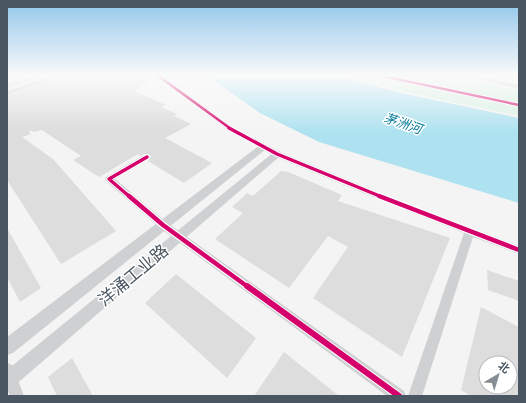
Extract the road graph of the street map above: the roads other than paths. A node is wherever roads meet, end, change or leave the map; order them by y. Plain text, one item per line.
1 (182, 94) edge
2 (263, 147) junction
3 (277, 154) junction
4 (147, 157) dead end
5 (163, 225) junction
6 (470, 231) junction
7 (178, 236) junction
8 (519, 250) edge
9 (7, 347) edge
10 (8, 376) edge
11 (17, 396) edge
12 (399, 396) edge
13 (415, 396) edge

1 - 2 street
2 - 3 street
2 - 5 street, 洋涌工业路
3 - 6 street
3 - 7 street, 洋涌工业路
4 - 5 street
5 - 7 street
5 - 9 street, 洋涌工业路
6 - 8 street
6 - 13 street
7 - 10 street, 洋涌工业路
7 - 12 street
10 - 11 street

